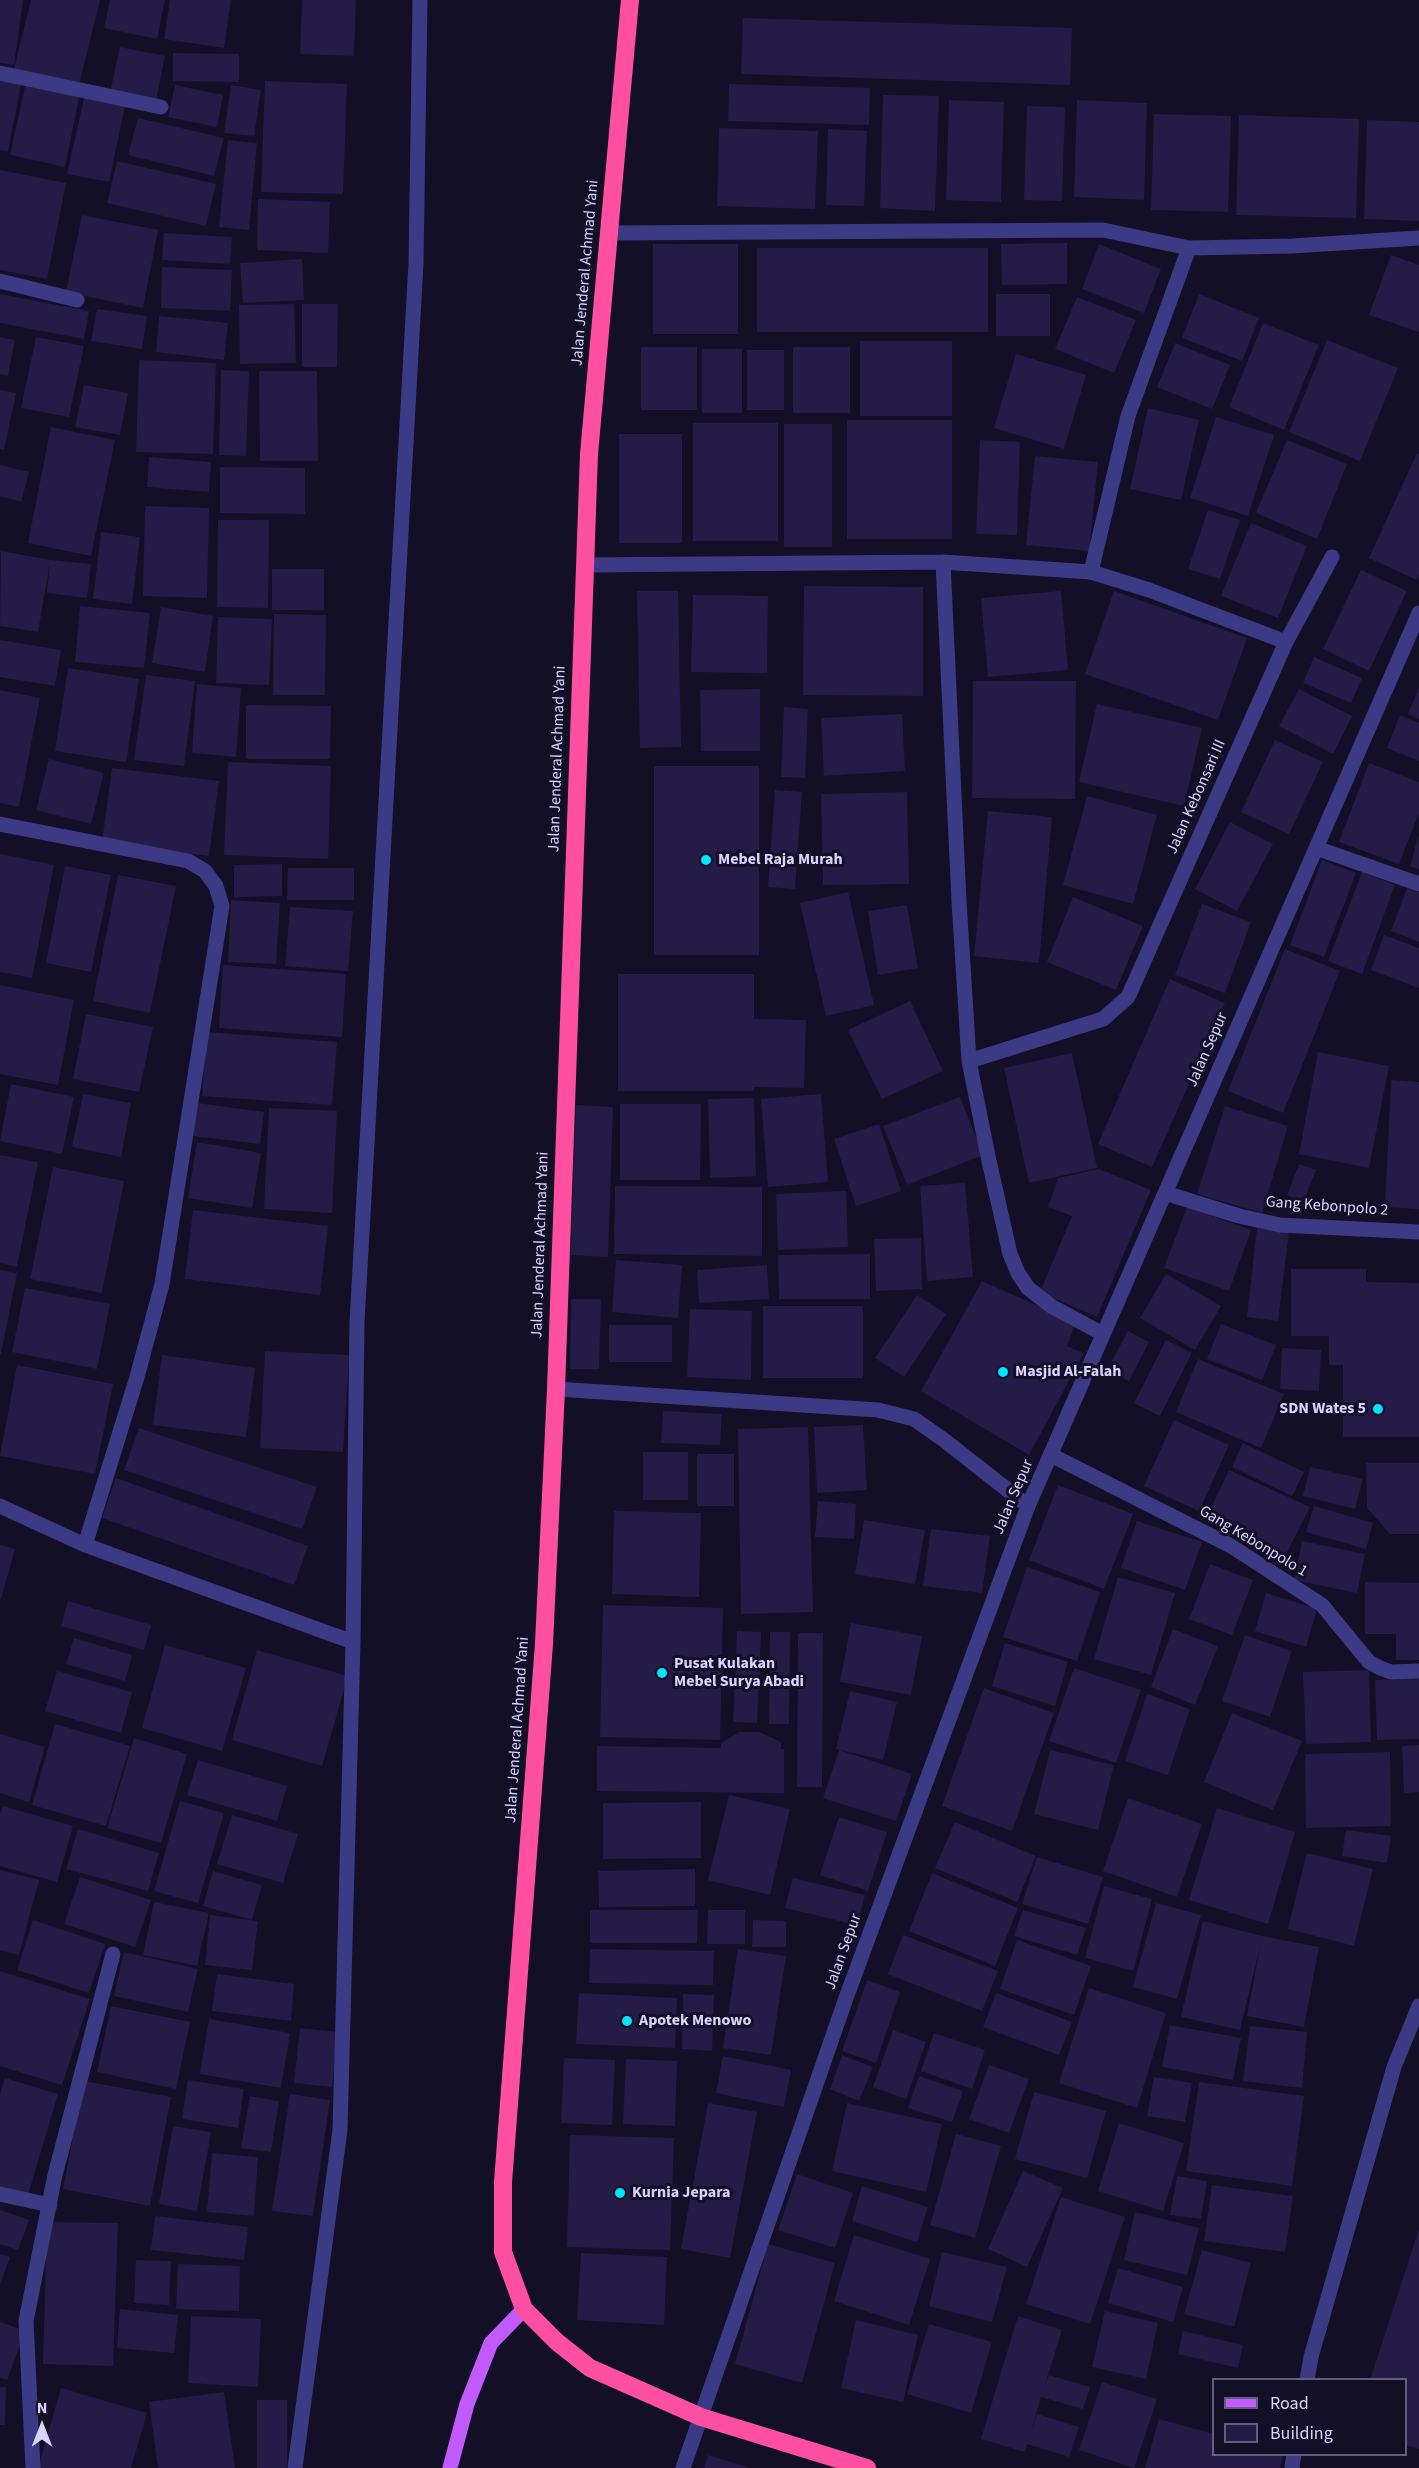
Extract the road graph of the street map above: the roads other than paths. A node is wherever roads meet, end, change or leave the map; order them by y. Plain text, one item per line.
1 (420, 0) edge
2 (630, 0) edge
3 (0, 73) edge
4 (161, 107) dead end
5 (609, 233) junction
6 (1419, 238) edge
7 (1189, 248) junction
8 (0, 281) edge
9 (77, 300) dead end
10 (1332, 557) dead end
11 (943, 562) junction
12 (585, 565) junction
13 (1091, 572) junction
14 (1419, 613) edge
15 (1286, 642) junction
16 (0, 824) edge
17 (1316, 848) junction
18 (1419, 884) edge
19 (969, 1061) junction
20 (1165, 1193) junction
21 (1419, 1232) edge
22 (1103, 1334) junction
23 (556, 1389) junction
24 (1052, 1455) junction
25 (0, 1506) edge
26 (1028, 1506) junction
27 (85, 1545) junction
28 (354, 1642) junction
29 (1419, 1671) edge
30 (113, 1954) dead end
31 (1419, 2006) edge
32 (0, 2194) edge
33 (50, 2205) junction
34 (524, 2308) junction
35 (1307, 2378) edge
36 (701, 2417) junction
37 (33, 2468) edge
38 (295, 2468) edge
39 (450, 2468) edge
40 (683, 2468) edge
41 (867, 2468) edge

1 - 28 street
2 - 5 highway, Jalan Jenderal Achmad Yani
3 - 4 street
5 - 7 street
5 - 12 highway, Jalan Jenderal Achmad Yani
6 - 7 street
7 - 13 street
8 - 9 street
10 - 15 street, Jalan Kebonsari III
11 - 12 street
11 - 13 street
11 - 19 street
12 - 23 highway, Jalan Jenderal Achmad Yani
13 - 15 street
14 - 17 street, Jalan Sepur
15 - 19 street, Jalan Kebonsari III
16 - 27 street
17 - 18 street
17 - 20 street, Jalan Sepur
19 - 22 street
20 - 21 street, Gang Kebonpolo 2
20 - 22 street, Jalan Sepur
22 - 24 street, Jalan Sepur
23 - 26 street
23 - 34 highway, Jalan Jenderal Achmad Yani
24 - 26 street, Jalan Sepur
24 - 29 street, Gang Kebonpolo 1
25 - 27 street
26 - 36 street, Jalan Sepur
27 - 28 street
28 - 38 street
30 - 33 street
31 - 35 street
32 - 33 street
33 - 37 street
34 - 36 highway
34 - 39 main road
36 - 40 street, Jalan Sepur
36 - 41 highway

